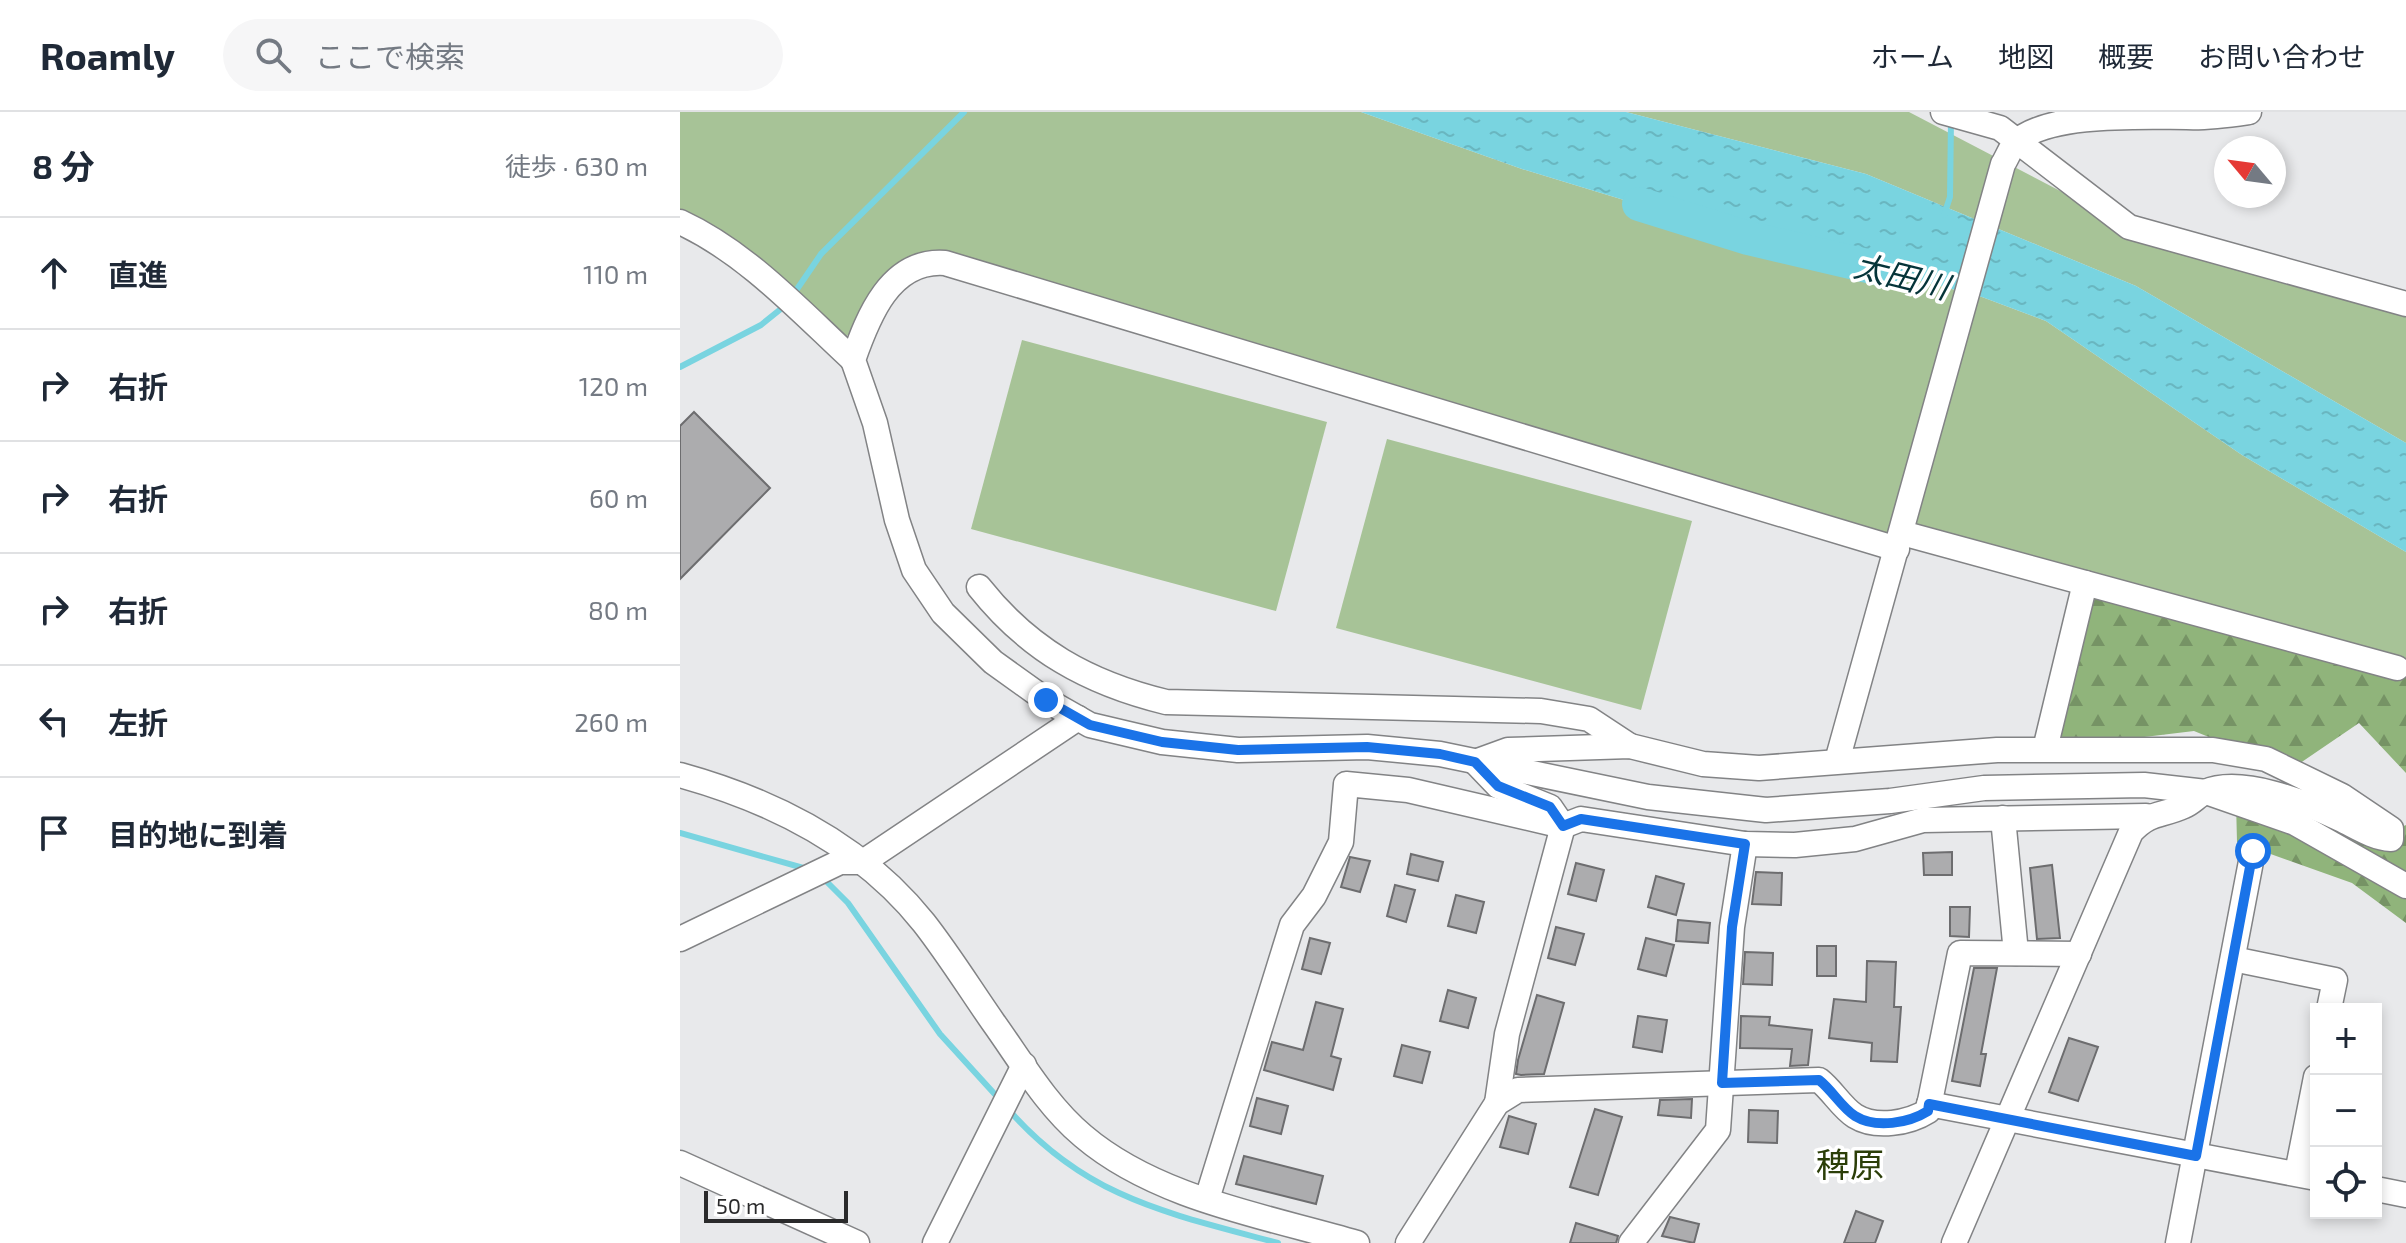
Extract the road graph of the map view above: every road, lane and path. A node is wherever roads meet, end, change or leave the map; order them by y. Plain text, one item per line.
1 (1943, 112) edge
2 (2249, 112) edge
3 (2016, 141) junction
4 (680, 222) edge
5 (2406, 304) edge
6 (853, 360) junction
7 (1902, 534) junction
8 (2085, 583) junction
9 (979, 587) dead end
10 (2397, 668) dead end
11 (1078, 718) junction
12 (1630, 746) junction
13 (2045, 749) junction
14 (1837, 761) junction
15 (1475, 762) junction
16 (680, 775) edge
17 (2206, 792) junction
18 (2146, 816) junction
19 (2003, 818) junction
20 (1563, 826) junction
21 (1745, 844) junction
22 (2253, 851) dead end
23 (863, 862) junction
24 (2406, 886) edge
25 (680, 939) edge
26 (2016, 953) junction
27 (2079, 954) junction
28 (2233, 959) junction
29 (2330, 1003) edge
30 (1024, 1065) junction
31 (1722, 1083) junction
32 (1497, 1103) junction
33 (1929, 1104) junction
34 (2008, 1120) junction
35 (2310, 1136) edge
36 (2196, 1156) junction
37 (680, 1163) edge
38 (2306, 1176) edge
39 (2382, 1190) edge
40 (2406, 1195) edge
41 (1207, 1199) junction
42 (857, 1243) edge
43 (935, 1243) edge
44 (1357, 1243) edge
45 (1408, 1243) edge
46 (1631, 1243) edge
47 (1954, 1243) edge
48 (2178, 1243) edge

1 - 3 street
2 - 3 street
3 - 5 street
3 - 7 street
4 - 6 street
6 - 7 street
6 - 11 street
7 - 8 street
7 - 14 street
8 - 10 street
8 - 13 street
9 - 12 street
11 - 15 street
11 - 23 street
12 - 14 street
12 - 15 street
13 - 14 street
13 - 17 street
15 - 17 street
15 - 20 street
16 - 23 street
17 - 18 street
17 - 24 street
18 - 19 street
18 - 27 street
19 - 21 street
19 - 26 street
20 - 21 street
20 - 32 street
20 - 41 street
21 - 31 street
22 - 28 street
23 - 25 street
23 - 30 street
26 - 27 street
26 - 33 street
27 - 34 street
28 - 29 street
28 - 36 street
30 - 41 street
30 - 43 street
31 - 32 street
31 - 33 street
31 - 46 street
32 - 45 street
33 - 34 street
34 - 36 street
34 - 47 street
35 - 38 street
36 - 38 street
36 - 48 street
37 - 42 street
39 - 40 street
41 - 44 street

